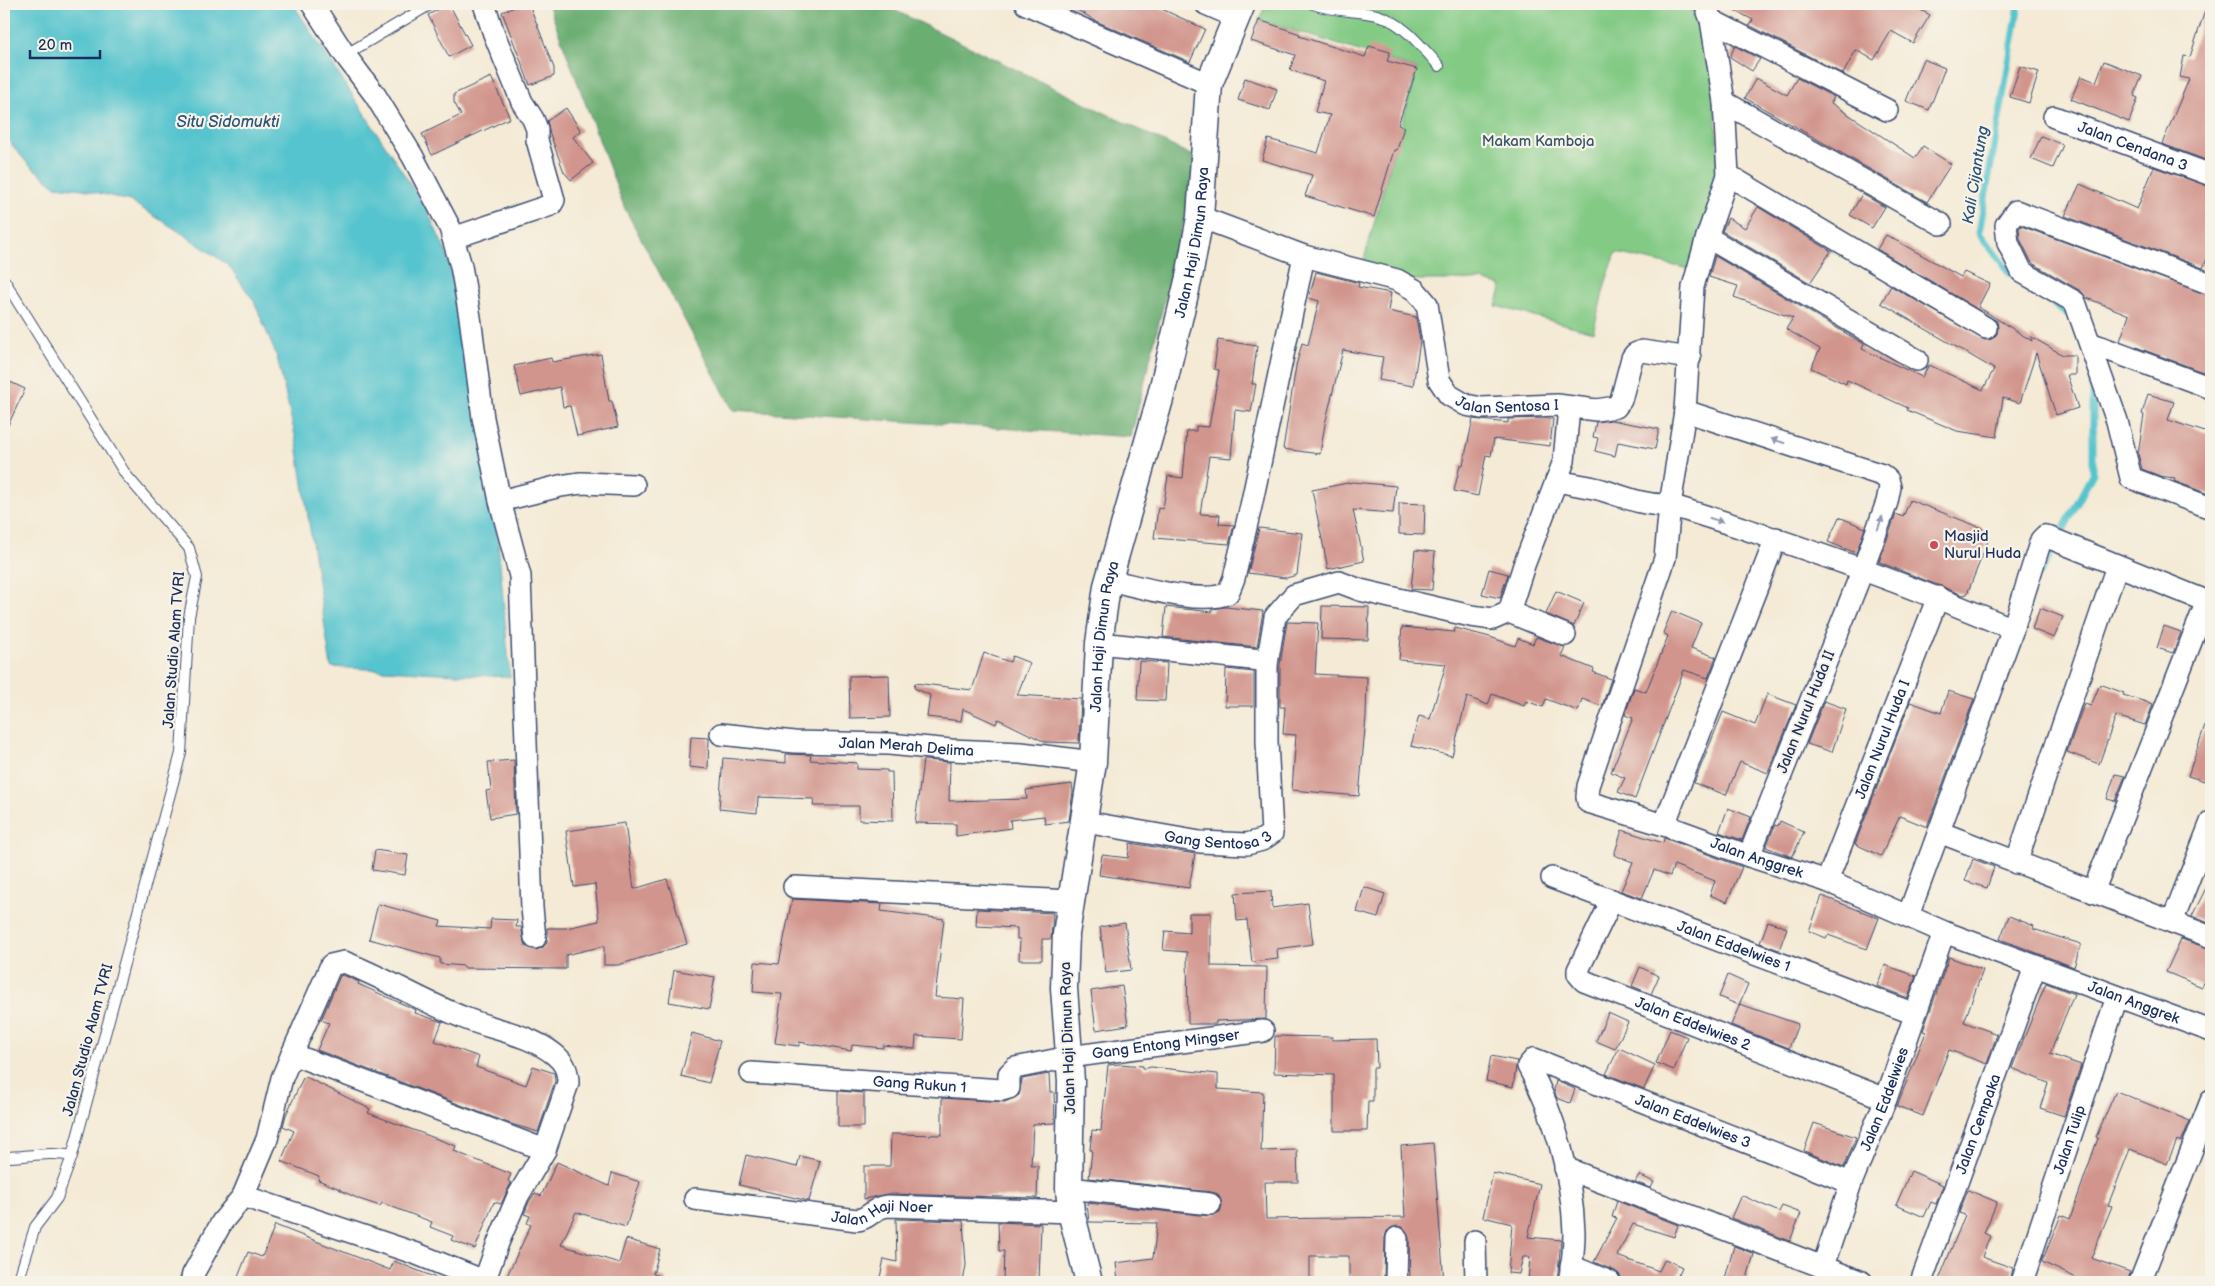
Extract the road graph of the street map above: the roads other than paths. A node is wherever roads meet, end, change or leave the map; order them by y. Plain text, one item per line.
1 (312, 4) edge
2 (431, 4) edge
3 (484, 4) edge
4 (1026, 4) edge
5 (1206, 4) edge
6 (1313, 4) edge
7 (1239, 10) edge
8 (1708, 12) edge
9 (345, 55) junction
10 (1439, 66) dead end
11 (1209, 84) junction
12 (1724, 102) junction
13 (1887, 110) dead end
14 (2054, 117) dead end
15 (1728, 175) junction
16 (2211, 175) edge
17 (1200, 217) junction
18 (1941, 224) dead end
19 (1707, 237) junction
20 (453, 238) junction
21 (1304, 256) junction
22 (4, 280) edge
23 (2211, 284) edge
24 (1986, 328) dead end
25 (2090, 343) junction
26 (1690, 358) junction
27 (1917, 360) dead end
28 (2211, 388) edge
29 (1569, 408) junction
30 (1685, 411) junction
31 (1556, 481) junction
32 (634, 485) dead end
33 (500, 501) junction
34 (1655, 505) junction
35 (2211, 508) edge
36 (1776, 538) junction
37 (2117, 566) junction
38 (1863, 569) junction
39 (1108, 580) junction
40 (1938, 597) junction
41 (2209, 602) edge
42 (1509, 612) junction
43 (2013, 629) junction
44 (1565, 635) dead end
45 (1099, 643) junction
46 (1267, 664) junction
47 (721, 734) dead end
48 (1093, 762) junction
49 (1085, 822) junction
50 (2211, 822) edge
51 (1664, 825) junction
52 (1939, 832) junction
53 (1749, 856) junction
54 (2016, 863) junction
55 (1552, 878) dead end
56 (1827, 881) junction
57 (794, 887) dead end
58 (2093, 892) junction
59 (1612, 900) junction
60 (1071, 901) junction
61 (1908, 916) junction
62 (2172, 922) junction
63 (1944, 932) junction
64 (2211, 937) edge
65 (535, 938) dead end
66 (2035, 967) junction
67 (2117, 997) junction
68 (1915, 1014) junction
69 (1263, 1031) dead end
70 (2211, 1031) edge
71 (292, 1054) junction
72 (1069, 1057) junction
73 (751, 1073) dead end
74 (1886, 1099) junction
75 (2211, 1101) edge
76 (545, 1150) junction
77 (72, 1156) junction
78 (4, 1157) edge
79 (1565, 1168) junction
80 (1851, 1184) junction
81 (243, 1196) junction
82 (695, 1199) dead end
83 (1070, 1200) junction
84 (1210, 1204) dead end
85 (1397, 1238) dead end
86 (1475, 1241) dead end
87 (1823, 1266) junction
88 (1570, 1274) edge
89 (18, 1282) edge
90 (191, 1282) edge
91 (484, 1282) edge
92 (1089, 1282) edge
93 (1396, 1282) edge
94 (1476, 1282) edge
95 (1610, 1282) edge
96 (1862, 1282) edge
97 (1921, 1282) edge
98 (2022, 1282) edge
99 (2140, 1282) edge

1 - 9 street
2 - 9 lane
3 - 20 street
4 - 11 street
5 - 7 street
6 - 10 lane
7 - 11 street, Jalan Haji Dimun Raya
8 - 12 street
8 - 13 street
9 - 20 street
11 - 17 street, Jalan Haji Dimun Raya
12 - 15 street
12 - 18 street
14 - 16 street, Jalan Cendana 3
15 - 19 street
15 - 24 street
17 - 21 street, Jalan Sentosa I
17 - 39 street, Jalan Haji Dimun Raya
19 - 26 street
19 - 27 street
20 - 33 street
21 - 29 street, Jalan Sentosa I
21 - 39 street
22 - 77 lane, Jalan Studio Alam TVRI
23 - 25 street
25 - 28 street
25 - 35 street
26 - 29 street, Jalan Sentosa I
26 - 30 street
29 - 31 street
30 - 34 street
38 -> 30 street, Jalan Nurul Huda II
31 - 34 street
31 - 42 street
32 - 33 street
33 - 65 street
34 -> 36 street
34 - 51 street, Jalan Anggrek
36 - 38 street
36 - 51 street
37 - 41 street
37 - 43 street
37 - 54 street
38 - 40 street
38 - 53 street, Jalan Nurul Huda II
39 - 45 street, Jalan Haji Dimun Raya
40 - 43 street
40 - 56 street, Jalan Nurul Huda I
41 - 58 street
42 - 44 street
42 - 46 street
43 - 52 street
45 - 46 street
45 - 48 street, Jalan Haji Dimun Raya
46 - 49 street, Gang Sentosa 3
47 - 48 street, Jalan Merah Delima
48 - 49 street, Jalan Haji Dimun Raya
49 - 60 street, Jalan Haji Dimun Raya
50 - 62 street
51 - 53 street, Jalan Anggrek
52 - 54 street
52 - 61 street
53 - 56 street, Jalan Anggrek
54 - 58 street
55 - 59 street, Jalan Eddelwies 1
56 - 61 street, Jalan Anggrek
57 - 60 street
58 - 62 street
59 - 68 street, Jalan Eddelwies 1
59 - 74 street, Jalan Eddelwies 2
60 - 72 street, Jalan Haji Dimun Raya
61 - 63 street, Jalan Anggrek
62 - 64 street
63 - 66 street, Jalan Anggrek
63 - 68 street, Jalan Eddelwies
66 - 67 street, Jalan Anggrek
66 - 97 street, Jalan Cempaka
67 - 70 street, Jalan Anggrek
67 - 98 street, Jalan Tulip
68 - 74 street, Jalan Eddelwies
69 - 72 street, Gang Entong Mingser
71 - 76 street
71 - 76 street
71 - 81 street
72 - 73 street, Gang Rukun 1
72 - 83 street, Jalan Haji Dimun Raya
74 - 80 street, Jalan Eddelwies
75 - 99 street
76 - 91 street
77 - 78 lane
77 - 89 lane, Jalan Studio Alam TVRI
79 - 80 street, Jalan Eddelwies 3
79 - 87 street
79 - 88 street
80 - 87 street, Jalan Eddelwies
81 - 90 street
81 - 91 street
82 - 83 street, Jalan Haji Noer
83 - 84 street, Jalan Haji Noer
83 - 92 street, Jalan Haji Dimun Raya
85 - 93 street
86 - 94 street
87 - 96 street
88 - 95 street

